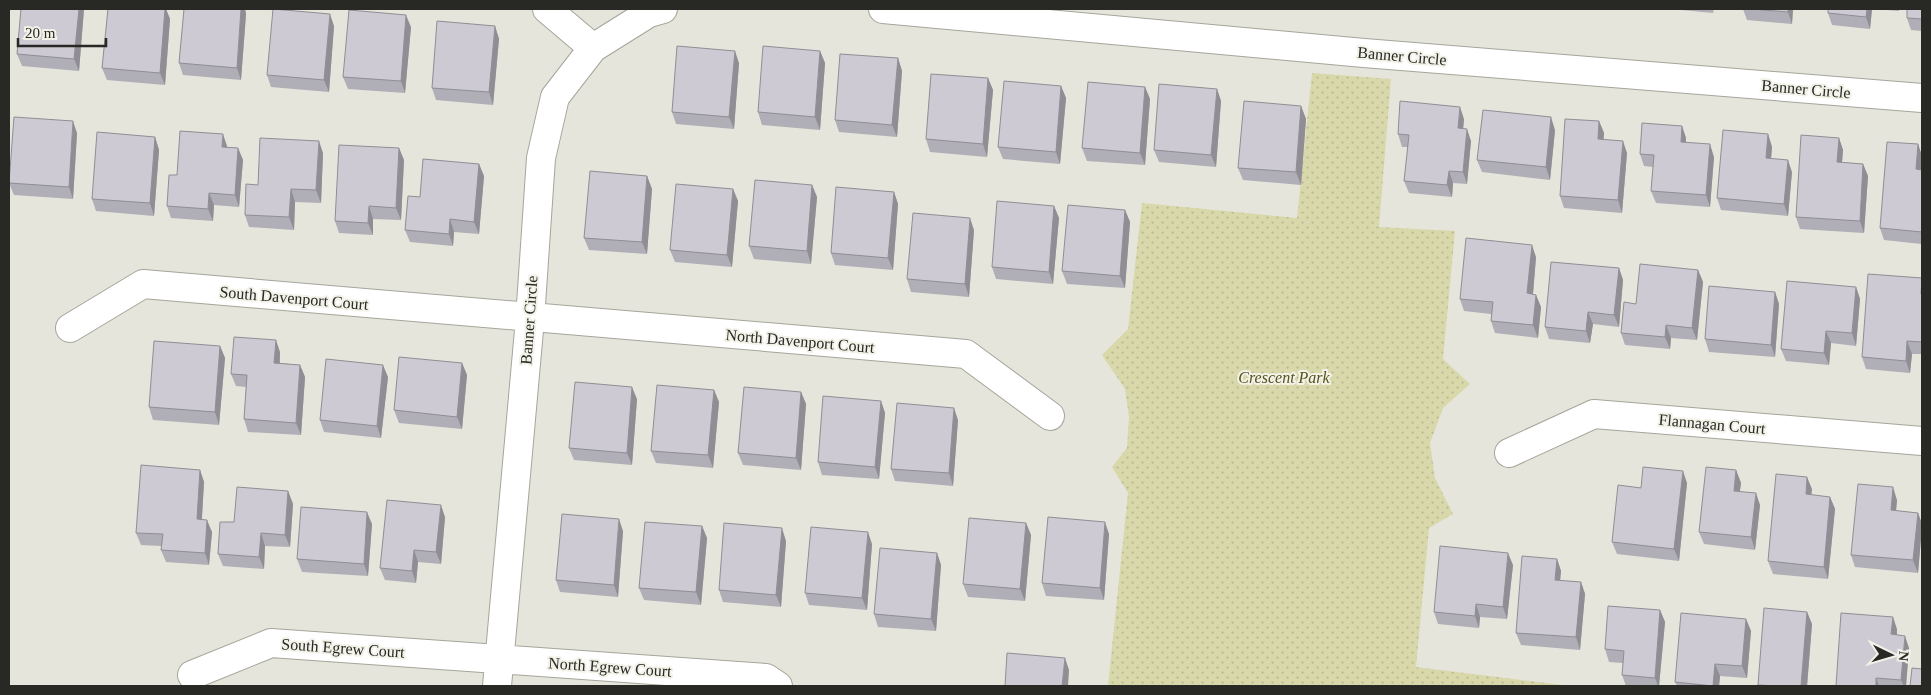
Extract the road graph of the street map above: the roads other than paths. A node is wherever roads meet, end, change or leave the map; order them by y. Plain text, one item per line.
1 (547, 9) edge
2 (663, 9) edge
3 (883, 9) edge
4 (594, 48) junction
5 (1922, 98) edge
6 (530, 319) junction
7 (70, 328) dead end
8 (1050, 416) dead end
9 (1922, 441) edge
10 (1509, 453) dead end
11 (500, 658) junction
12 (192, 675) dead end
13 (497, 686) edge
14 (778, 686) edge

1 - 4 street
2 - 4 street, Banner Circle
3 - 5 street, Banner Circle
4 - 6 street, Banner Circle
6 - 7 street, South Davenport Court
6 - 8 street, North Davenport Court
6 - 11 street, Banner Circle
9 - 10 street, Flannagan Court
11 - 12 street, South Egrew Court
11 - 13 street, Banner Circle
11 - 14 street, North Egrew Court

